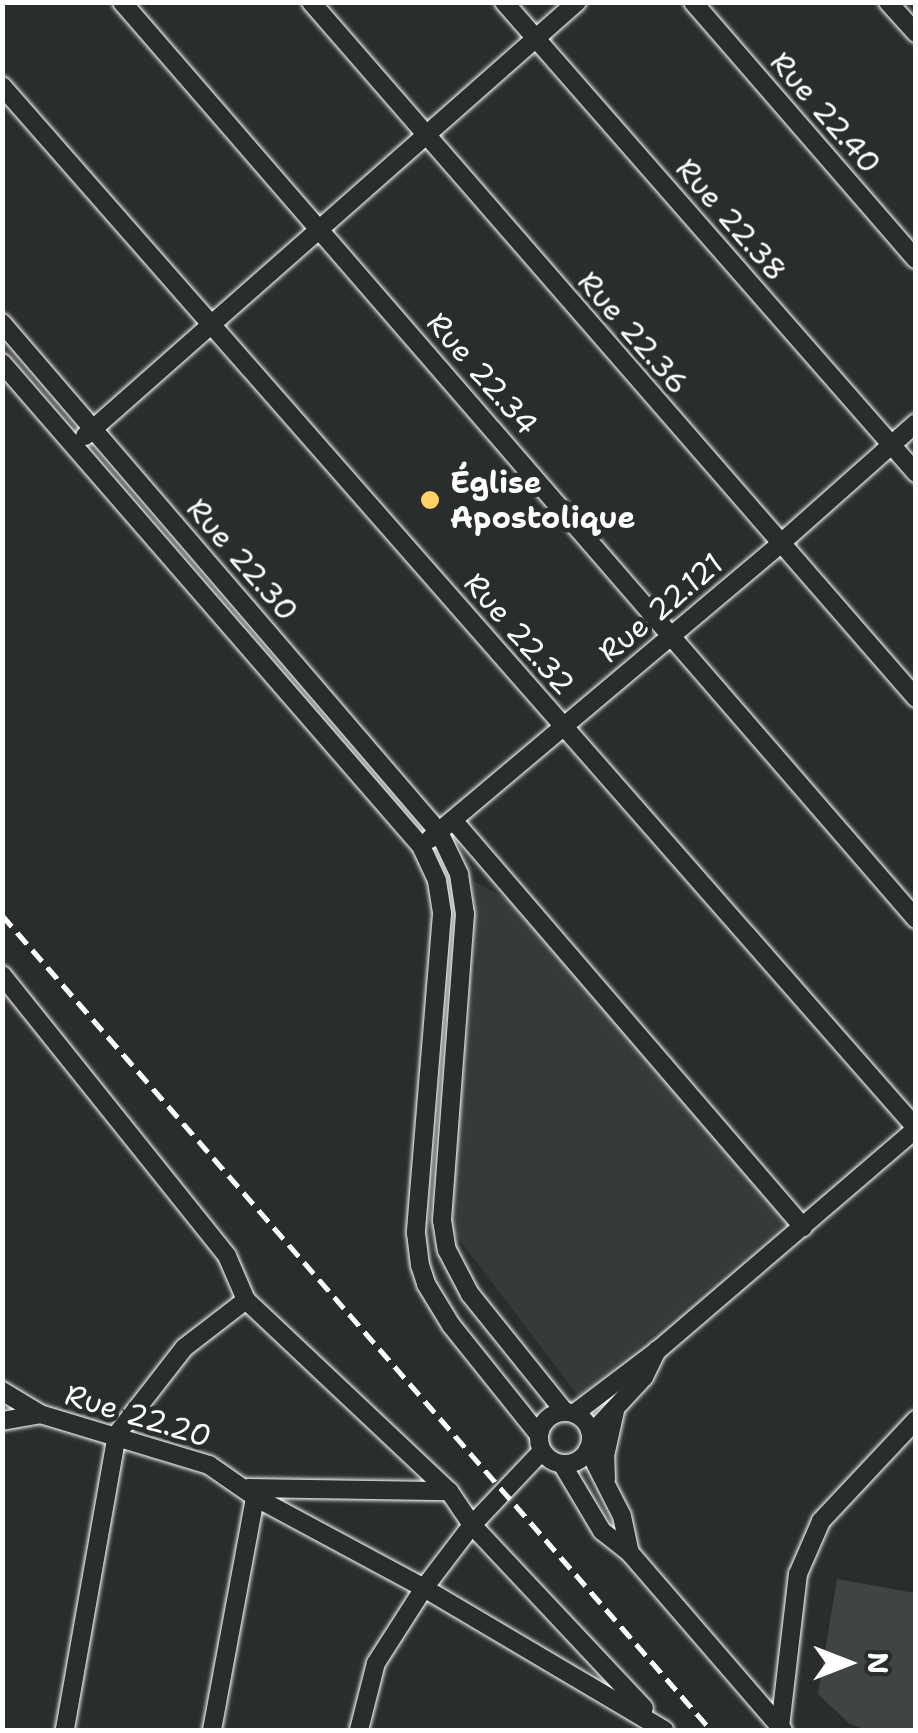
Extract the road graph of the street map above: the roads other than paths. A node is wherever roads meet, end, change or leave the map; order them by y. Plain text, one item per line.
1 (122, 2) edge
2 (311, 2) edge
3 (504, 2) edge
4 (577, 2) edge
5 (693, 2) edge
6 (888, 2) edge
7 (916, 33) edge
8 (536, 39) junction
9 (2, 86) edge
10 (428, 132) junction
11 (319, 228) junction
12 (916, 259) edge
13 (2, 324) edge
14 (212, 325) junction
15 (2, 363) edge
16 (916, 423) edge
17 (94, 430) junction
18 (891, 445) junction
19 (74, 446) junction
20 (916, 473) edge
21 (781, 543) junction
22 (671, 636) junction
23 (916, 698) edge
24 (564, 727) junction
25 (446, 826) junction
26 (421, 846) junction
27 (916, 919) edge
28 (2, 975) edge
29 (916, 1128) edge
30 (803, 1227) junction
31 (246, 1300) junction
32 (658, 1350) junction
33 (2, 1391) edge
34 (616, 1407) junction
35 (570, 1412) junction
36 (40, 1414) junction
37 (916, 1420) edge
38 (2, 1421) edge
39 (116, 1434) junction
40 (590, 1441) junction
41 (541, 1443) junction
42 (562, 1464) junction
43 (606, 1485) junction
44 (449, 1491) junction
45 (252, 1493) junction
46 (472, 1525) junction
47 (630, 1553) junction
48 (424, 1588) junction
49 (660, 1726) edge
50 (782, 1729) edge
51 (65, 1730) edge
52 (212, 1730) edge
53 (359, 1730) edge

1 - 11 street, Rue 22.34
2 - 10 street, Rue 22.36
3 - 8 street, Rue 22.38
4 - 8 street
5 - 12 street, Rue 22.40
6 - 7 street
8 - 10 street
8 - 18 street, Rue 22.38
9 - 14 street, Rue 22.32
10 - 11 street
10 - 21 street, Rue 22.36
11 - 14 street
11 - 22 street, Rue 22.34
13 - 17 street, Rue 22.30
14 - 17 street
14 - 24 street, Rue 22.32
15 - 19 street, Rue 22.30
16 - 18 street, Rue 22.121
17 - 19 street
17 - 25 street, Rue 22.30
18 - 20 street, Rue 22.38
18 - 21 street, Rue 22.121
19 - 26 street, Rue 22.30
21 - 22 street, Rue 22.121
21 - 23 street, Rue 22.36
22 - 24 street, Rue 22.121
22 - 27 street, Rue 22.34
24 - 25 street, Rue 22.121
24 - 29 street, Rue 22.32
25 - 26 street, Rue 22.121
25 - 30 street, Rue 22.30
25 - 35 street
26 - 41 street, Rue 22.30
28 - 31 street
29 - 30 street
30 - 32 street
31 - 39 street
31 - 44 street
32 - 34 street
32 - 35 street
33 - 36 street, Rue 22.20
34 - 40 street
34 - 43 street
35 - 40 street
35 - 41 street
36 - 38 street
36 - 39 street, Rue 22.20
37 - 50 street
39 - 45 street, Rue 22.20
39 - 51 street
40 - 42 street
40 - 43 street
41 - 42 street
41 - 46 street
42 - 47 street
43 - 47 street
44 - 45 street
44 - 46 street
45 - 48 street, Rue 22.20
45 - 52 street
46 - 48 street
46 - 49 street
47 - 50 street
48 - 49 street, Rue 22.20
48 - 53 street

